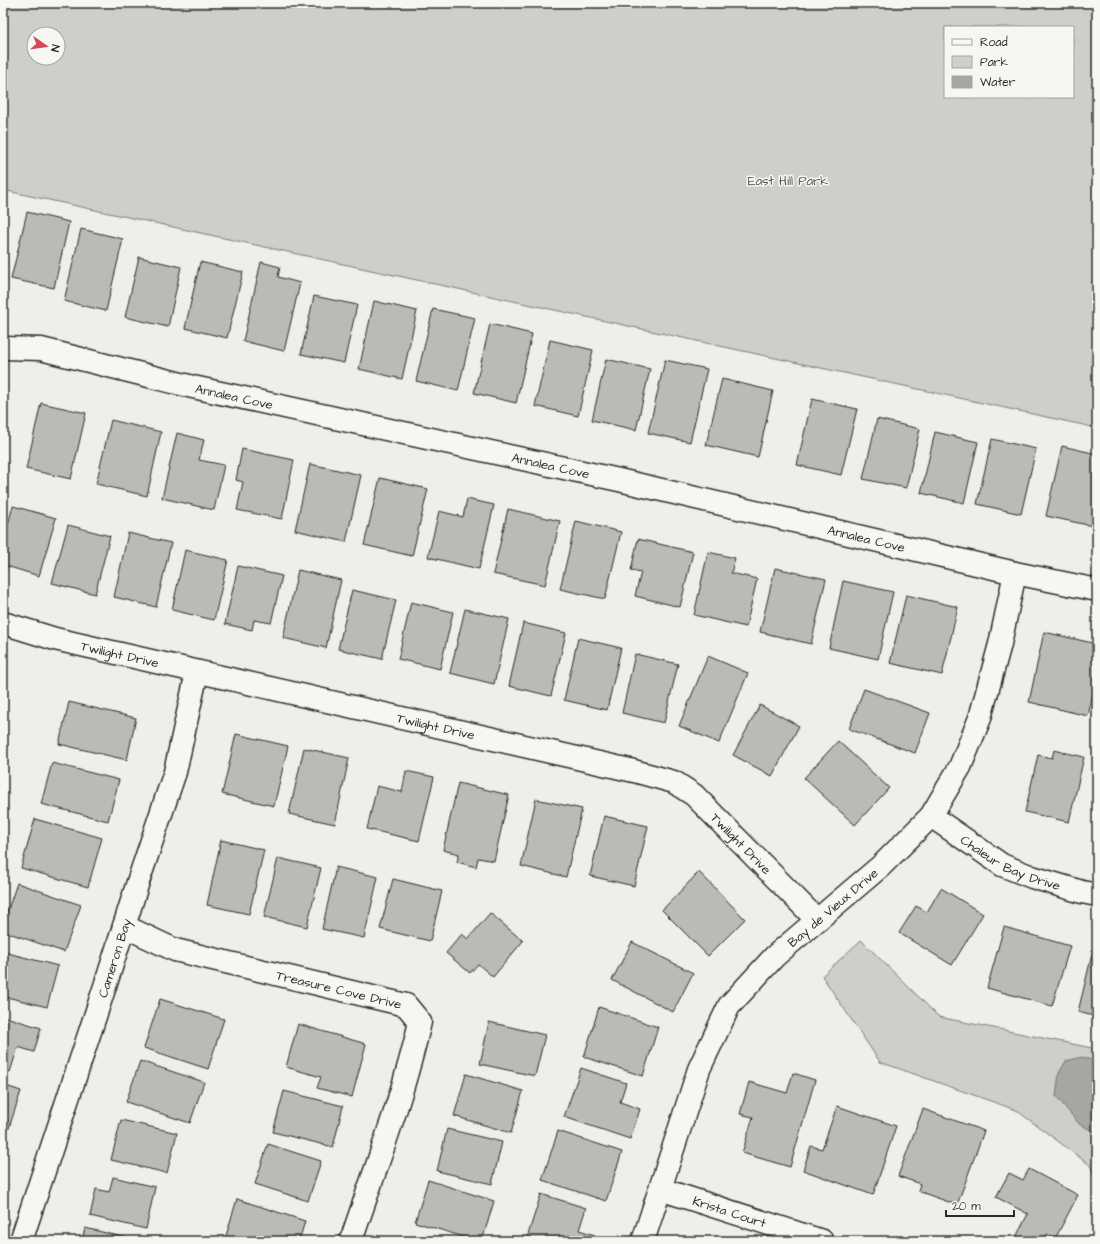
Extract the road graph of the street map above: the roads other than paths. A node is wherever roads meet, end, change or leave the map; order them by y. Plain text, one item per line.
1 (3, 348) edge
2 (1015, 573) junction
3 (1097, 590) edge
4 (3, 623) edge
5 (197, 672) junction
6 (931, 816) junction
7 (1097, 895) edge
8 (817, 920) junction
9 (124, 926) junction
10 (660, 1189) junction
11 (21, 1241) edge
12 (351, 1241) edge
13 (643, 1241) edge
14 (822, 1241) edge

1 - 2 street, Annalea Cove
2 - 3 street, Annalea Cove
2 - 6 street, Bay de Vieux Drive
4 - 5 street, Twilight Drive
5 - 8 street, Twilight Drive
5 - 9 street, Cameron Bay
6 - 7 street, Chaleur Bay Drive
6 - 8 street, Bay de Vieux Drive
8 - 10 street, Bay de Vieux Drive
9 - 11 street, Cameron Bay
9 - 12 street, Treasure Cove Drive
10 - 13 street, Bay de Vieux Drive
10 - 14 street, Krista Court

